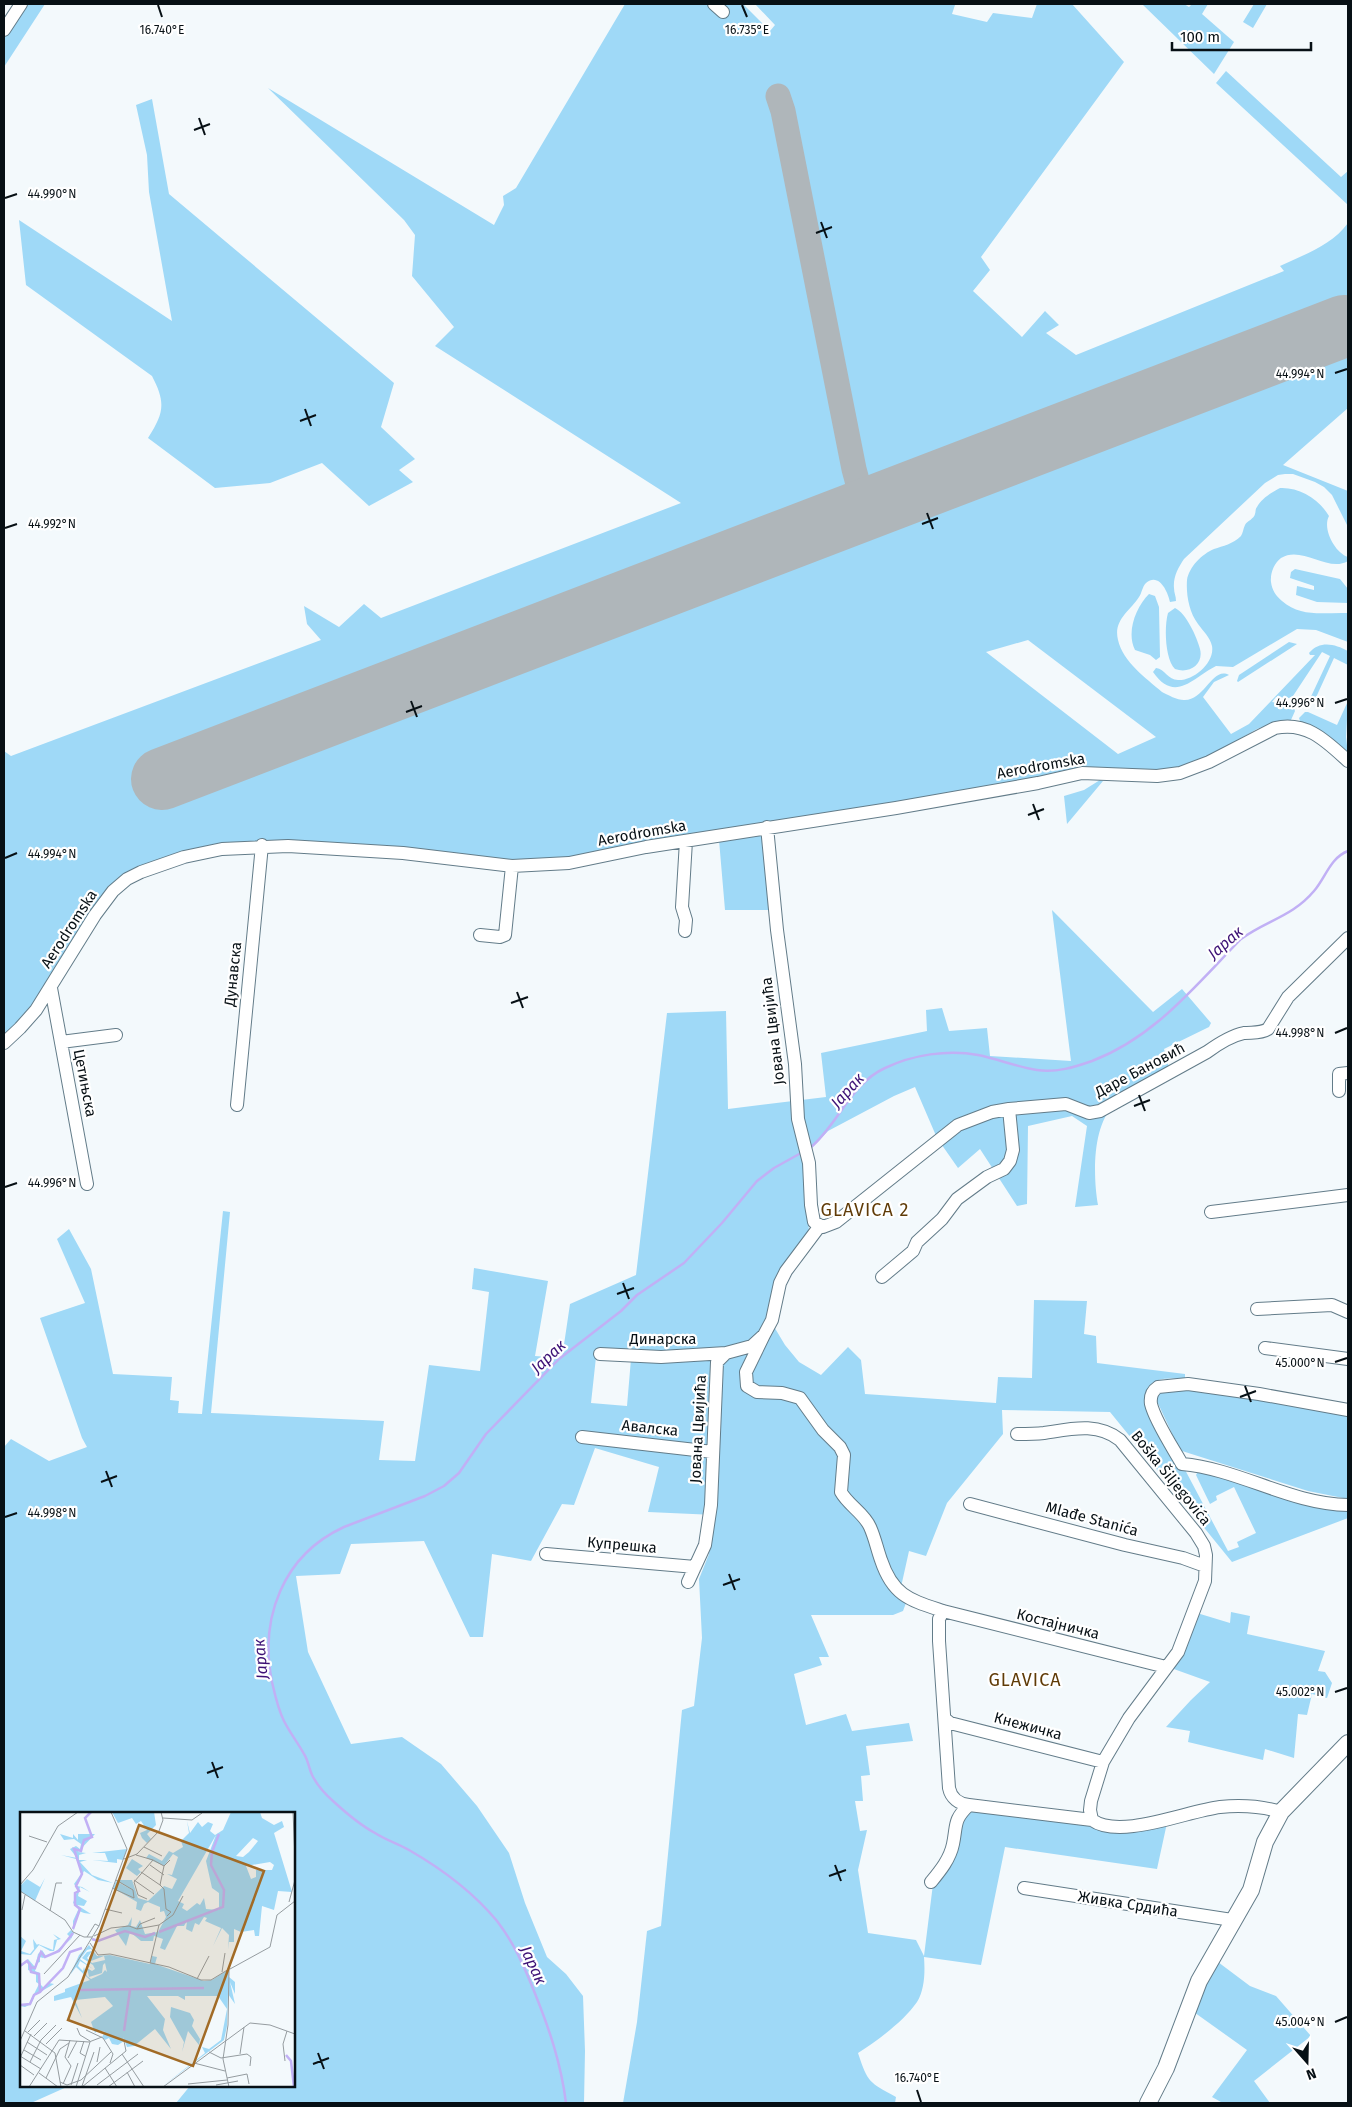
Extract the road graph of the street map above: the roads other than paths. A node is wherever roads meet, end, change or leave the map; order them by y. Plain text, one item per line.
1 (21, 4) edge
2 (4, 30) edge
3 (1348, 761) edge
4 (767, 827) junction
5 (686, 842) junction
6 (262, 845) junction
7 (512, 866) junction
8 (685, 931) dead end
9 (480, 935) dead end
10 (1348, 938) edge
11 (51, 988) junction
12 (116, 1035) dead end
13 (61, 1042) junction
14 (4, 1043) edge
15 (1348, 1073) edge
16 (1339, 1091) dead end
17 (237, 1105) dead end
18 (1009, 1109) junction
19 (87, 1184) dead end
20 (1348, 1195) edge
21 (1211, 1212) dead end
22 (820, 1226) junction
23 (882, 1277) dead end
24 (1257, 1309) dead end
25 (1348, 1312) edge
26 (764, 1335) junction
27 (1265, 1348) dead end
28 (726, 1353) junction
29 (600, 1354) dead end
30 (1348, 1358) edge
31 (1348, 1410) edge
32 (1017, 1434) dead end
33 (582, 1437) dead end
34 (713, 1452) junction
35 (970, 1504) dead end
36 (1348, 1505) edge
37 (546, 1554) dead end
38 (1206, 1566) junction
39 (695, 1567) junction
40 (688, 1582) dead end
41 (943, 1611) junction
42 (1166, 1667) junction
43 (945, 1719) junction
44 (1348, 1743) edge
45 (1103, 1762) junction
46 (969, 1805) junction
47 (1281, 1812) junction
48 (1092, 1820) junction
49 (931, 1882) dead end
50 (1024, 1888) dead end
51 (1232, 1920) junction
52 (1148, 2103) edge

1 - 2 street
3 - 4 street, Aerodromska
4 - 5 street, Aerodromska
4 - 22 street, Јована Цвијића
5 - 7 street, Aerodromska
5 - 8 street
6 - 7 street, Aerodromska
6 - 11 street, Aerodromska
6 - 17 street, Дунавска
7 - 9 street
10 - 18 street, Даре Бановић
11 - 13 street, Цетињска
11 - 14 street, Aerodromska
12 - 13 street
13 - 19 street, Цетињска
15 - 16 street
18 - 22 street
18 - 23 street
20 - 21 street
22 - 26 street
24 - 25 street
26 - 28 street
26 - 41 street, Костајничка
27 - 30 street
28 - 29 street, Динарска
28 - 34 street, Јована Цвијића
31 - 36 street
32 - 38 street, Boška Šiljegovića
33 - 34 street, Авалска
34 - 39 street, Јована Цвијића
35 - 38 street, Mlađe Stanića
37 - 39 street, Купрешка
38 - 42 street, Boška Šiljegovića
39 - 40 street, Јована Цвијића
41 - 42 street, Костајничка
41 - 43 street
42 - 45 street, Boška Šiljegovića
43 - 45 street, Кнежичка
43 - 46 street
44 - 47 main road
45 - 48 street, Boška Šiljegovića
46 - 48 street
46 - 49 street
47 - 48 street
47 - 51 main road
50 - 51 street, Живка Срдића
51 - 52 main road

